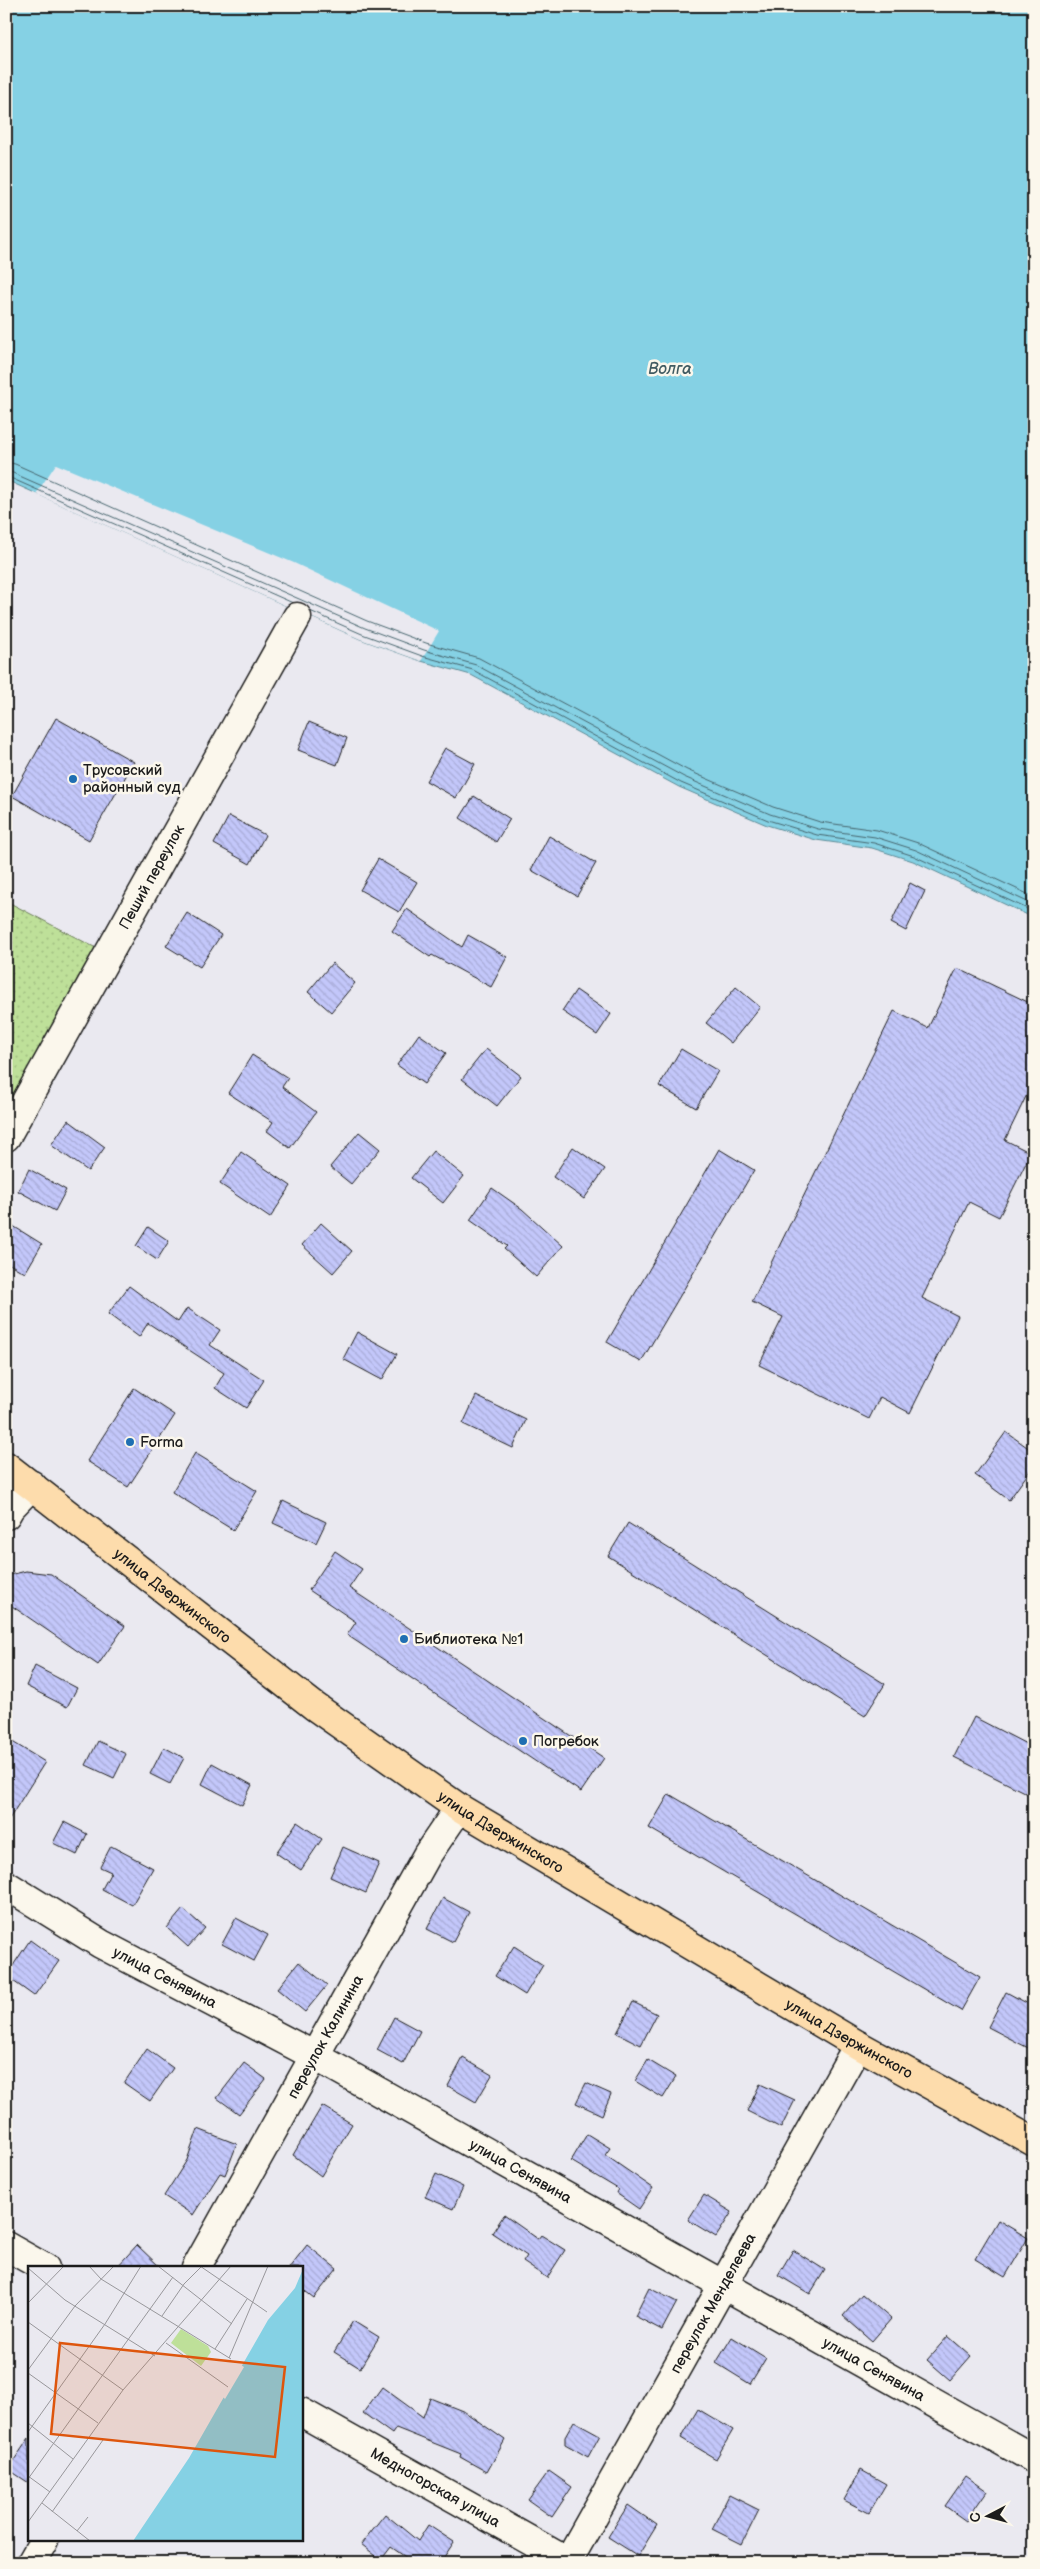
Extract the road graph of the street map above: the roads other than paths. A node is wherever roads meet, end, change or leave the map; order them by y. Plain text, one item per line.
1 (296, 617) dead end
2 (6, 1138) edge
3 (6, 1466) edge
4 (32, 1485) junction
5 (6, 1515) edge
6 (459, 1808) junction
7 (6, 1885) edge
8 (858, 2044) junction
9 (315, 2056) junction
10 (1034, 2142) edge
11 (6, 2246) edge
12 (42, 2266) edge
13 (197, 2266) edge
14 (723, 2285) junction
15 (302, 2413) edge
16 (1034, 2459) edge
17 (43, 2542) edge
18 (568, 2562) edge
19 (31, 2563) edge

1 - 2 street, Пеший переулок
3 - 4 main road, улица Дзержинского
4 - 5 street
4 - 6 main road, улица Дзержинского
6 - 8 main road, улица Дзержинского
6 - 9 street, переулок Калинина
7 - 9 street, улица Сенявина
8 - 10 main road, улица Дзержинского
8 - 14 street, переулок Менделеева
9 - 13 street, переулок Калинина
9 - 14 street, улица Сенявина
11 - 12 street
14 - 16 street, улица Сенявина
14 - 18 street, переулок Менделеева
15 - 18 street, Медногорская улица
17 - 19 street

